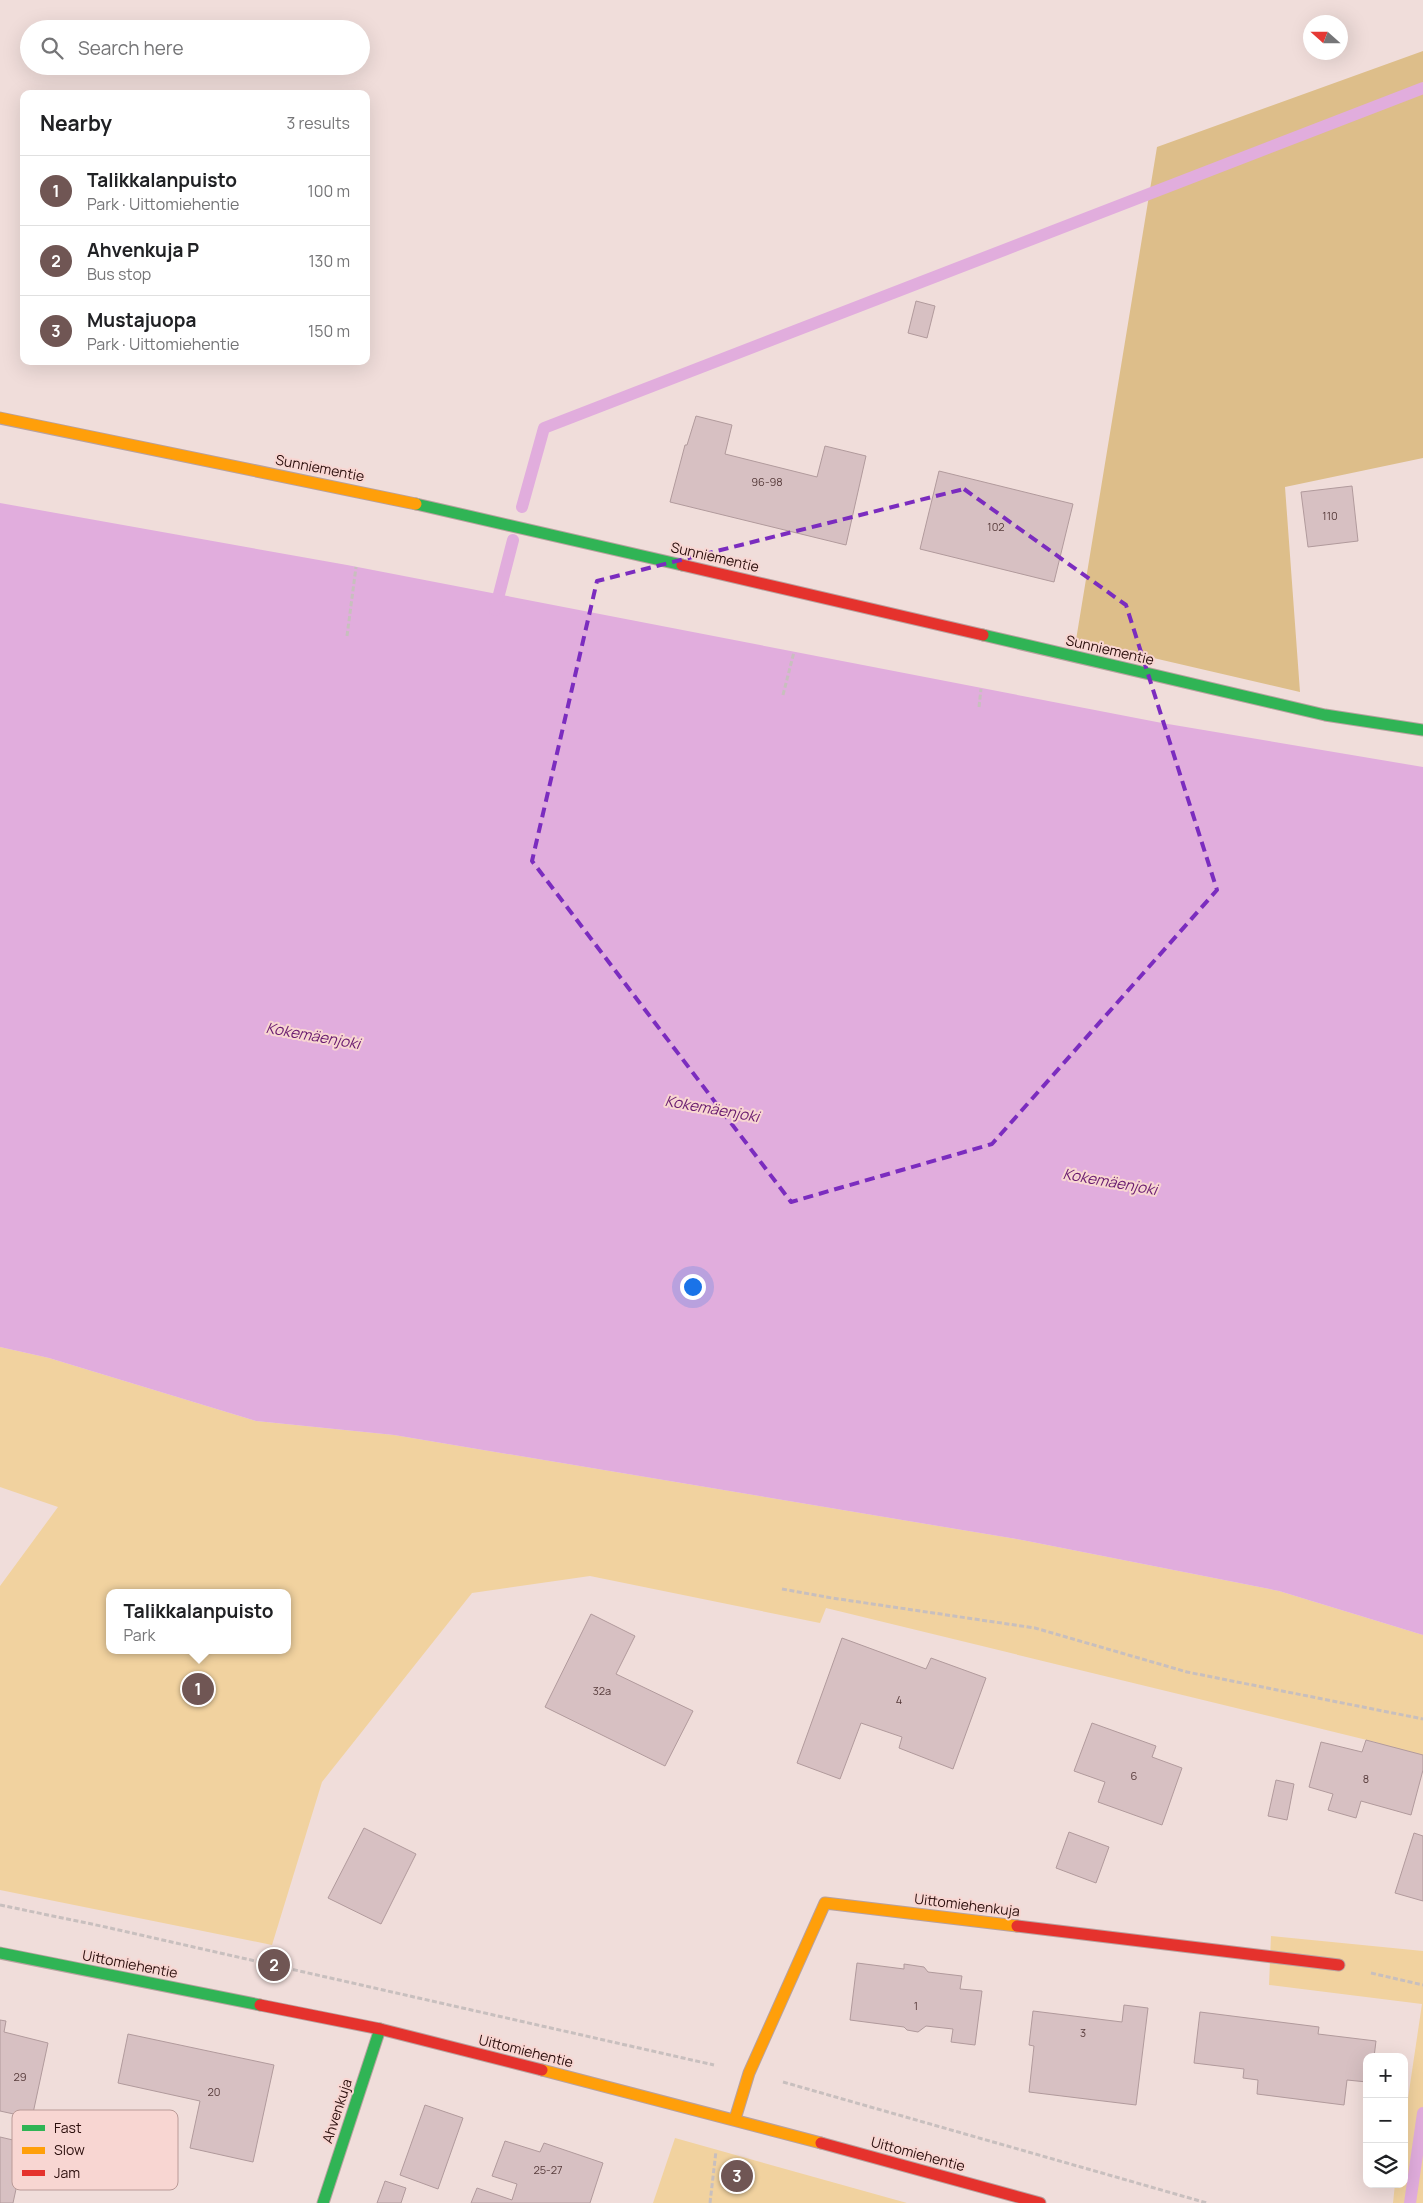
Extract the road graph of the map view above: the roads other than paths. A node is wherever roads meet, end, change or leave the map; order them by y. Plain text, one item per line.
1 (0, 418) edge
2 (1423, 730) edge
3 (0, 1953) edge
4 (1339, 1965) road end
5 (380, 2029) junction
6 (729, 2117) junction
7 (323, 2203) edge
8 (1040, 2203) edge

1 - 2 street, Sunniementie
3 - 5 street, Uittomiehentie
4 - 6 street, Uittomiehenkuja
5 - 6 street, Uittomiehentie
5 - 7 street, Ahvenkuja
6 - 8 street, Uittomiehentie

